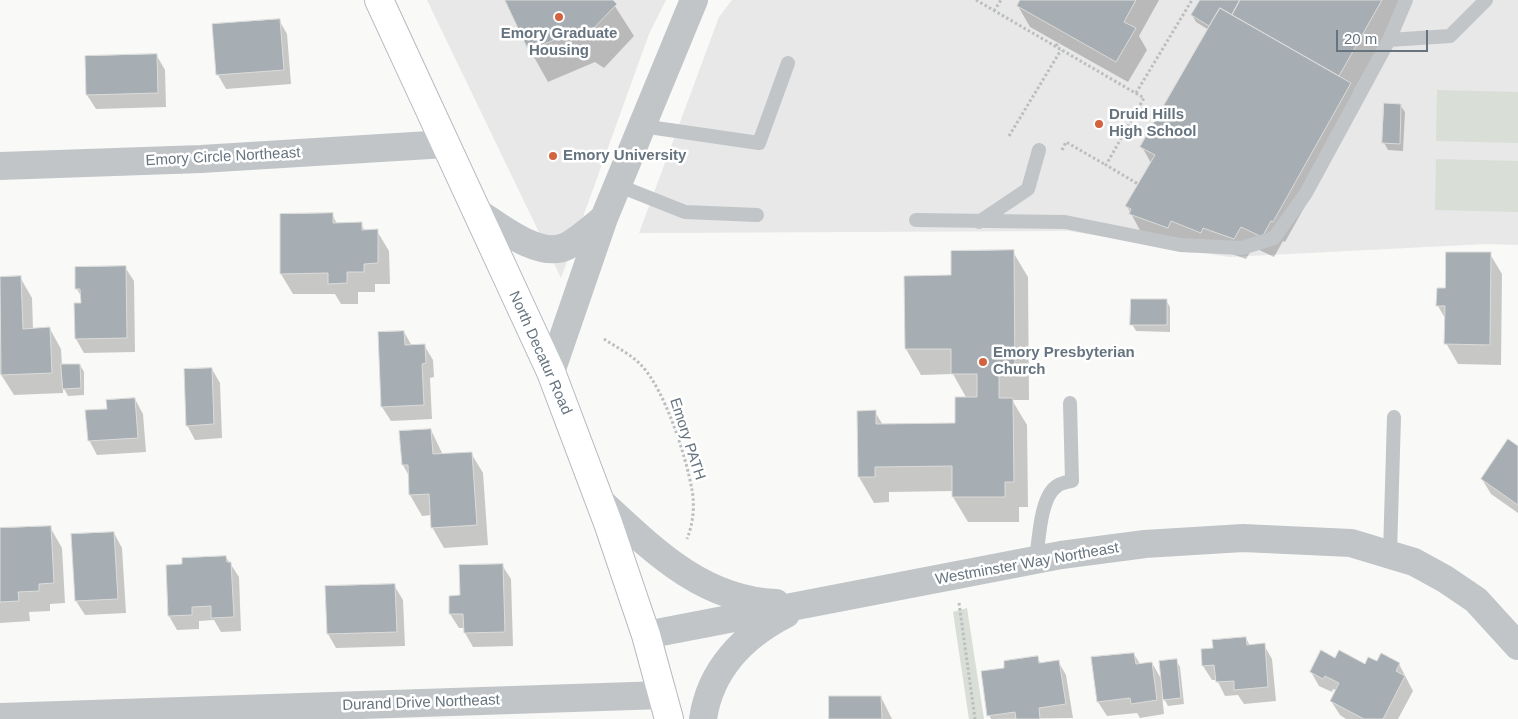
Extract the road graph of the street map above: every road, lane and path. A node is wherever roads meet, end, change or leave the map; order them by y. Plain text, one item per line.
1 (380, 0) edge
2 (694, 0) edge
3 (976, 0) edge
4 (1000, 0) edge
5 (1192, 0) edge
6 (1406, 0) edge
7 (1486, 0) edge
8 (994, 11) junction
9 (1064, 34) dead end
10 (1389, 40) junction
11 (1056, 46) junction
12 (1061, 50) junction
13 (788, 63) dead end
14 (1136, 93) junction
15 (642, 126) junction
16 (1009, 136) dead end
17 (446, 144) junction
18 (1077, 148) dead end
19 (1038, 150) dead end
20 (1106, 165) junction
21 (0, 166) edge
22 (1138, 184) dead end
23 (617, 185) junction
24 (477, 212) junction
25 (757, 215) dead end
26 (604, 218) junction
27 (916, 220) dead end
28 (979, 222) junction
29 (604, 339) dead end
30 (551, 372) junction
31 (1070, 403) dead end
32 (1394, 417) dead end
33 (600, 501) junction
34 (1390, 553) junction
35 (1036, 560) junction
36 (675, 567) junction
37 (955, 576) junction
38 (804, 604) junction
39 (646, 636) junction
40 (1518, 646) edge
41 (666, 707) edge
42 (0, 718) edge
43 (702, 719) edge
44 (975, 719) edge

1 - 17 main road, North Decatur Road
2 - 15 street
3 - 8 path
4 - 8 path
5 - 14 path
6 - 10 lane
7 - 10 lane
8 - 11 path
9 - 11 path
10 - 28 lane
11 - 12 path
12 - 14 path
12 - 16 path
13 - 15 lane
14 - 20 path
15 - 23 street
17 - 21 street, Emory Circle Northeast
17 - 24 main road, North Decatur Road
18 - 20 path
19 - 28 lane
20 - 22 path
23 - 25 lane
23 - 26 street
24 - 26 street
24 - 30 main road, North Decatur Road
26 - 30 street
27 - 28 lane
29 - 36 path, Emory PATH
30 - 33 main road, North Decatur Road
31 - 35 lane
32 - 34 lane
33 - 36 street, Westminster Way Northeast
33 - 39 main road, North Decatur Road
34 - 35 street, Westminster Way Northeast
34 - 40 street, Westminster Way Northeast
35 - 37 street, Westminster Way Northeast
36 - 38 street, Westminster Way Northeast
37 - 38 street, Westminster Way Northeast
37 - 44 path
38 - 39 street, Westminster Way Northeast
38 - 43 street, Westminster Way Northeast
39 - 41 main road, North Decatur Road
41 - 42 street, Durand Drive Northeast

